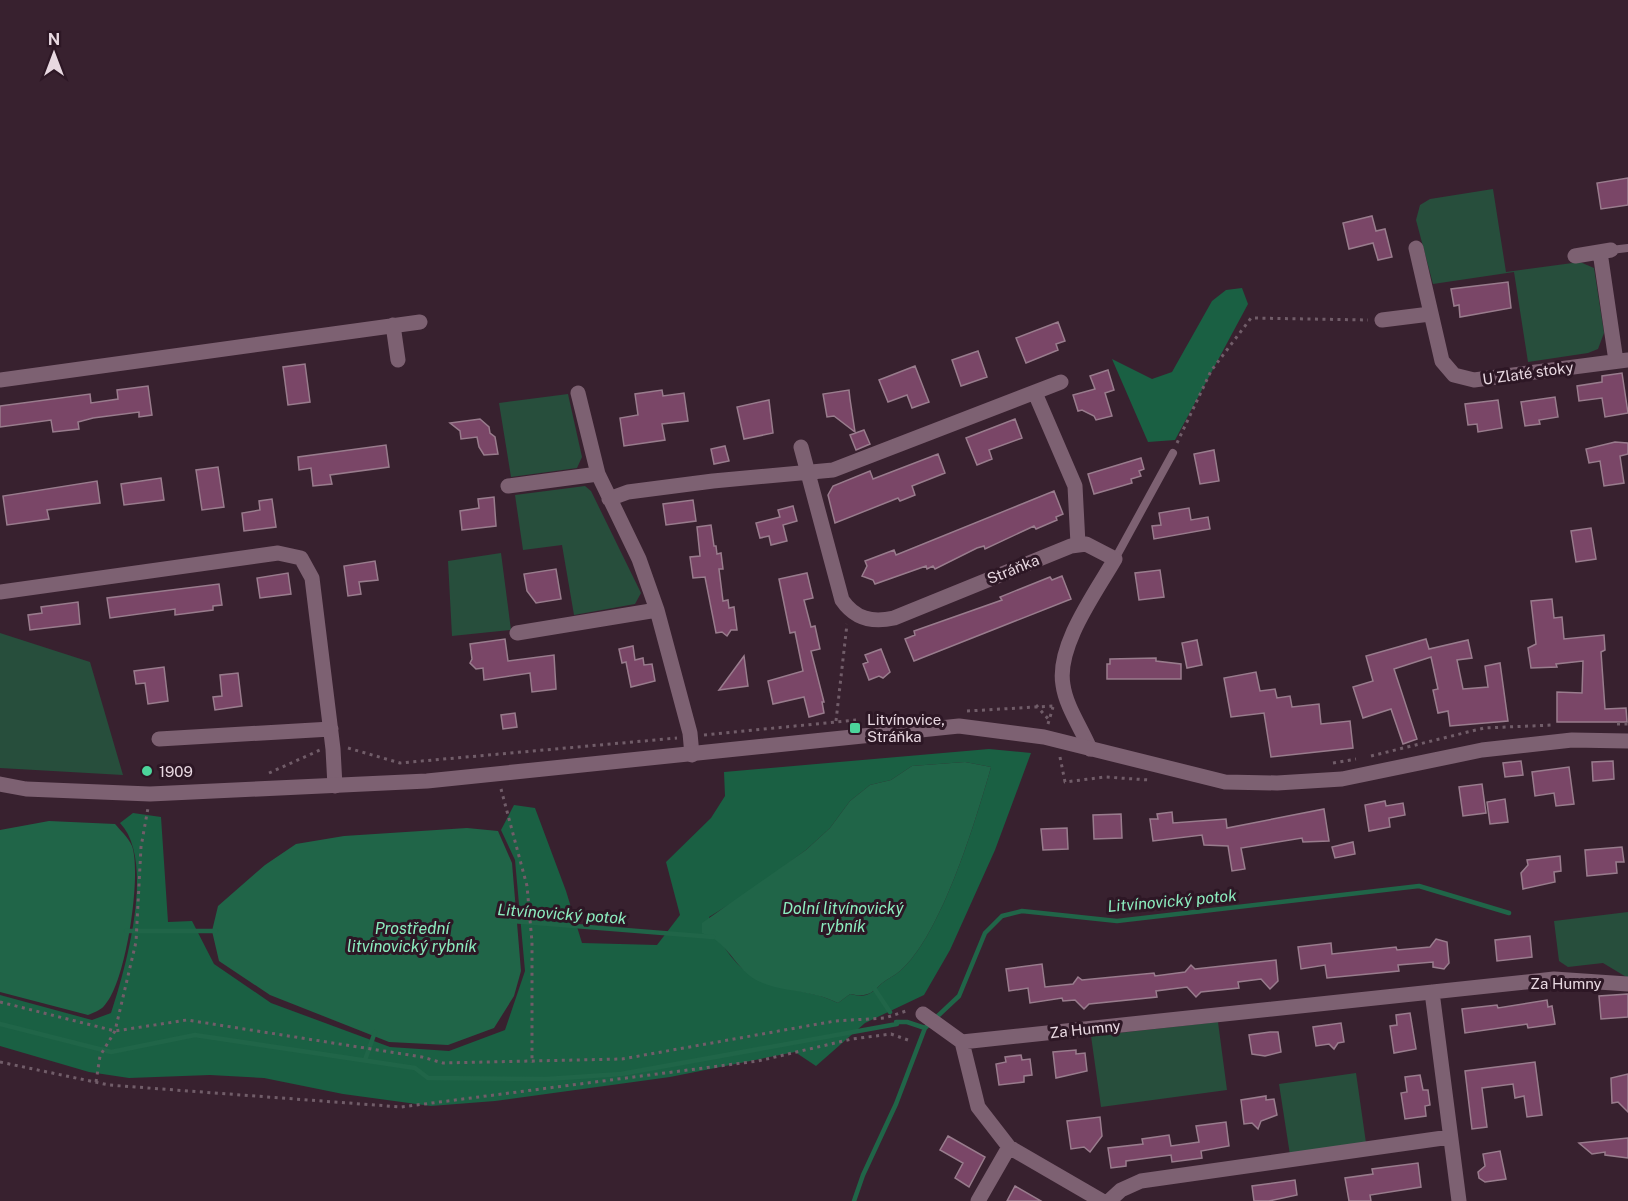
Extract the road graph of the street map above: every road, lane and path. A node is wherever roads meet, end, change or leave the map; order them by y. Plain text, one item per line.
1 (1416, 248) dead end
2 (1628, 248) edge
3 (1606, 251) junction
4 (1575, 256) dead end
5 (1430, 314) junction
6 (1382, 320) joint
7 (420, 322) dead end
8 (393, 325) junction
9 (398, 360) dead end
10 (1622, 361) edge
11 (0, 380) edge
12 (1061, 382) dead end
13 (578, 393) dead end
14 (1035, 393) junction
15 (801, 447) dead end
16 (1173, 453) joint
17 (598, 474) junction
18 (808, 474) junction
19 (508, 486) dead end
20 (609, 499) junction
21 (1078, 544) junction
22 (1115, 559) junction
23 (0, 592) edge
24 (657, 609) junction
25 (851, 611) junction
26 (517, 633) dead end
27 (1036, 705) junction
28 (1071, 706) junction
29 (965, 711) dead end
30 (860, 719) dead end
31 (1049, 720) dead end
32 (836, 721) junction
33 (1606, 724) dead end
34 (1628, 724) edge
35 (1562, 725) dead end
36 (331, 729) junction
37 (690, 736) junction
38 (159, 738) dead end
39 (1628, 741) edge
40 (333, 749) junction
41 (1090, 749) junction
42 (692, 755) junction
43 (1368, 756) dead end
44 (1359, 758) dead end
45 (1328, 764) dead end
46 (268, 773) dead end
47 (498, 775) junction
48 (0, 784) edge
49 (335, 786) junction
50 (150, 794) junction
51 (1628, 984) edge
52 (1432, 992) junction
53 (0, 1002) edge
54 (918, 1011) joint
55 (115, 1031) junction
56 (908, 1040) dead end
57 (962, 1042) junction
58 (0, 1062) edge
59 (532, 1063) junction
60 (96, 1082) junction
61 (1450, 1137) junction
62 (1009, 1147) junction
63 (978, 1201) edge
64 (1102, 1201) edge
65 (1109, 1201) edge
66 (1459, 1201) edge

1 - 5 street, U Zlaté stoky
2 - 3 lane
3 - 4 street
3 - 10 street
5 - 6 street
5 - 10 street, U Zlaté stoky
6 - 16 path
7 - 8 street
8 - 9 street
8 - 11 street
12 - 14 street
13 - 17 street
14 - 18 street
14 - 21 street
15 - 18 street
16 - 22 lane
17 - 19 street
17 - 20 street
18 - 20 street
18 - 25 street
20 - 24 street
21 - 22 street
21 - 25 street, Stráňka
22 - 28 street
23 - 36 street
24 - 26 street
24 - 37 street
25 - 32 path
27 - 28 path
27 - 29 path
27 - 31 path
28 - 41 street
30 - 32 path
32 - 37 path
33 - 34 path
35 - 43 path
36 - 38 street
36 - 40 street
37 - 40 path
37 - 42 street
39 - 41 street
40 - 46 path
40 - 49 street
41 - 42 street
42 - 47 street
44 - 45 path
47 - 49 street
47 - 59 path
48 - 50 street
49 - 50 street
50 - 55 path
51 - 52 street, Za Humny
52 - 57 street, Za Humny
52 - 61 street
53 - 55 path
54 - 57 street
54 - 59 path
55 - 59 path
55 - 60 path
56 - 60 path
57 - 62 street
58 - 60 path
61 - 65 street
61 - 66 street
62 - 63 street
62 - 64 street

